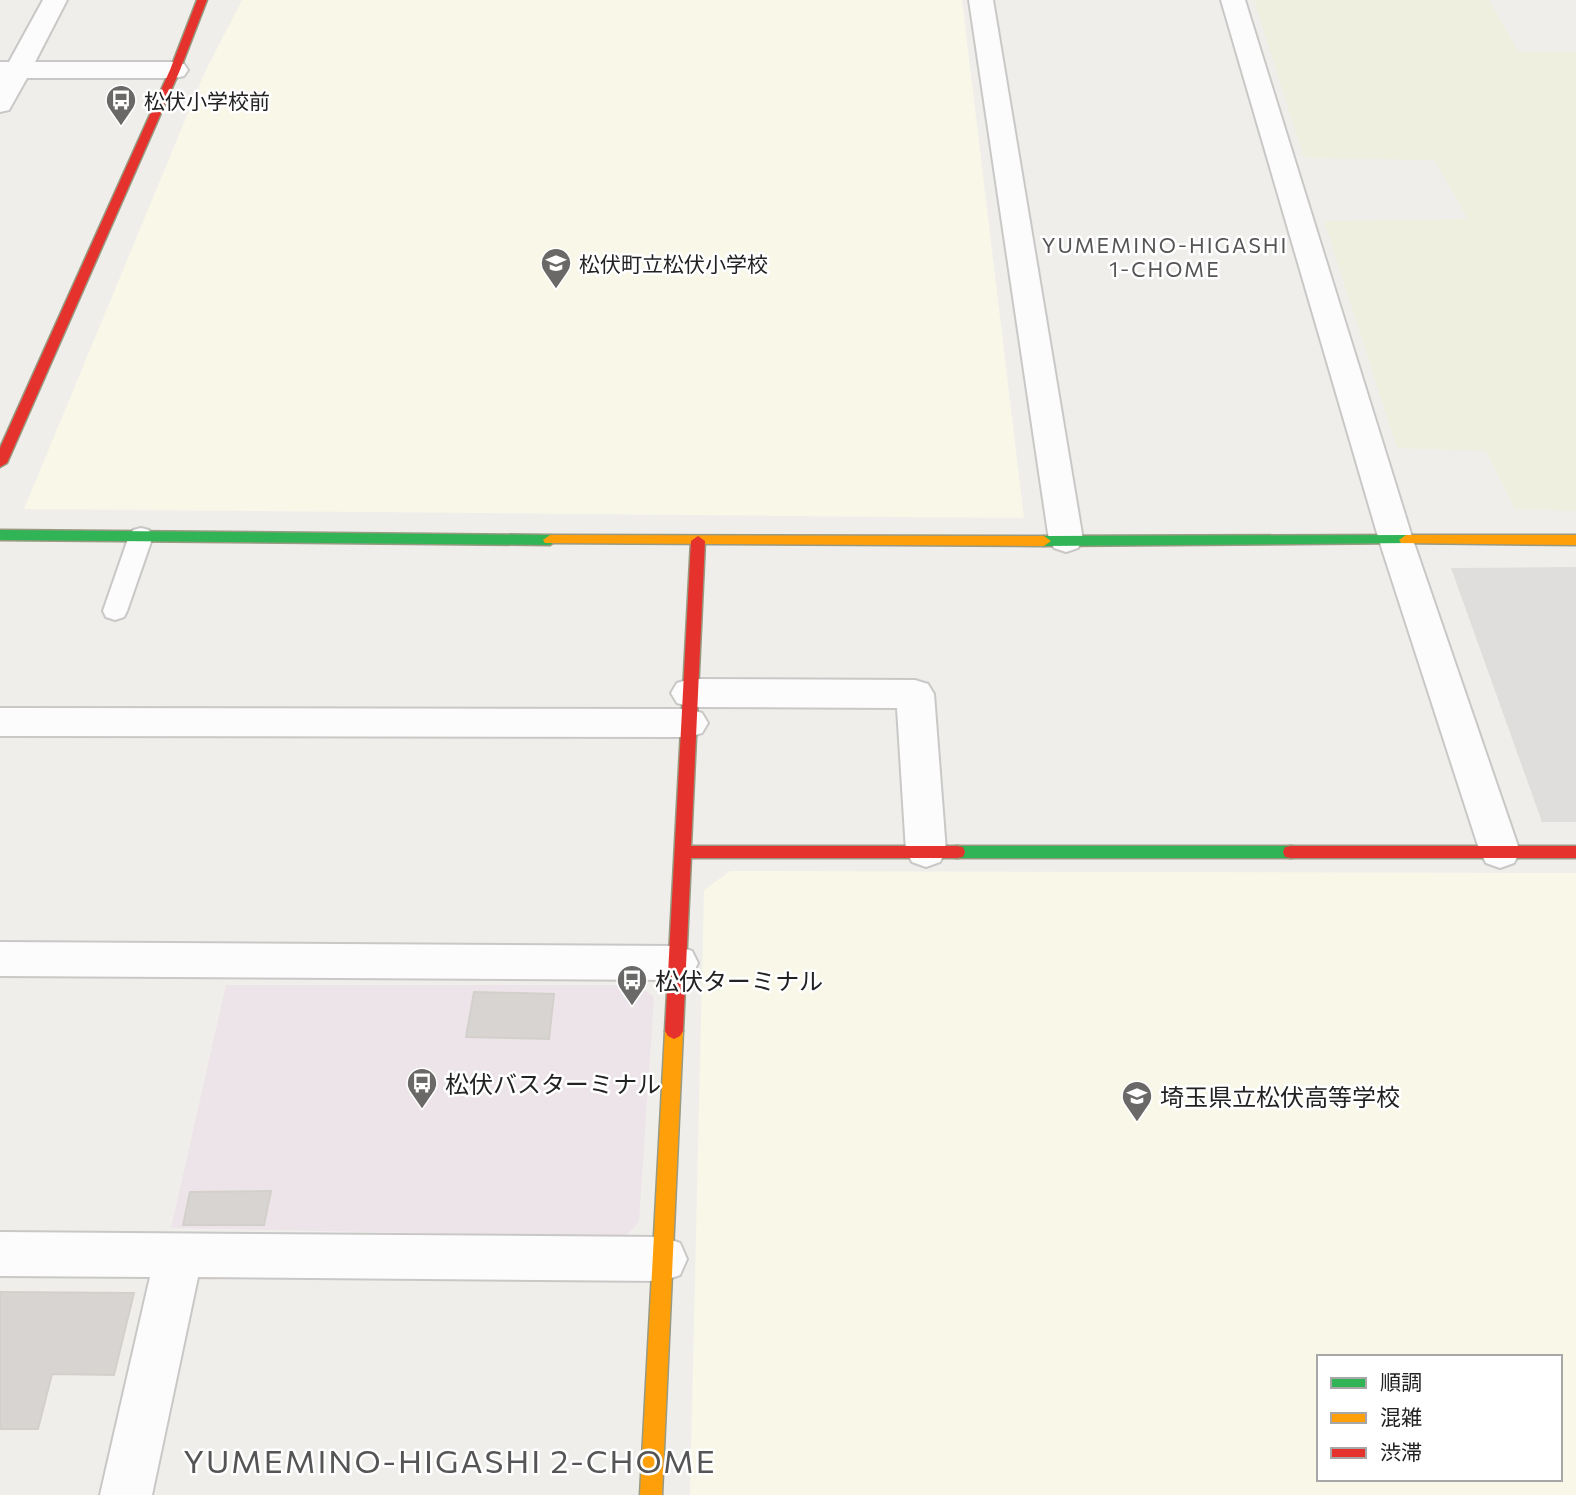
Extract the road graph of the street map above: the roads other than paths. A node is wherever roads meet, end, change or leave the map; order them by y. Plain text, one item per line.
1 (55, 0) edge
2 (202, 0) edge
3 (981, 0) edge
4 (1233, 0) edge
5 (9, 70) edge
6 (175, 70) junction
7 (0, 104) edge
8 (0, 463) edge
9 (0, 535) edge
10 (141, 536) junction
11 (1066, 540) junction
12 (1396, 540) junction
13 (1576, 540) edge
14 (698, 541) junction
15 (116, 611) dead end
16 (689, 708) junction
17 (0, 722) edge
18 (926, 851) junction
19 (682, 852) junction
20 (1500, 852) junction
21 (1576, 852) edge
22 (0, 959) edge
23 (677, 963) junction
24 (0, 1254) edge
25 (179, 1255) junction
26 (663, 1259) junction
27 (126, 1495) edge
28 (652, 1495) edge

1 - 5 street
2 - 6 street
3 - 11 street
4 - 12 street
5 - 6 street
5 - 7 street
6 - 8 street
9 - 10 street
10 - 14 street
10 - 15 lane
11 - 12 street
11 - 14 street
12 - 13 street
12 - 20 street
14 - 16 street
16 - 17 street
16 - 18 street
16 - 19 street
18 - 19 street
18 - 20 street
19 - 23 street
20 - 21 street
22 - 23 street
23 - 26 street
24 - 25 street
25 - 26 street
25 - 27 street
26 - 28 street

